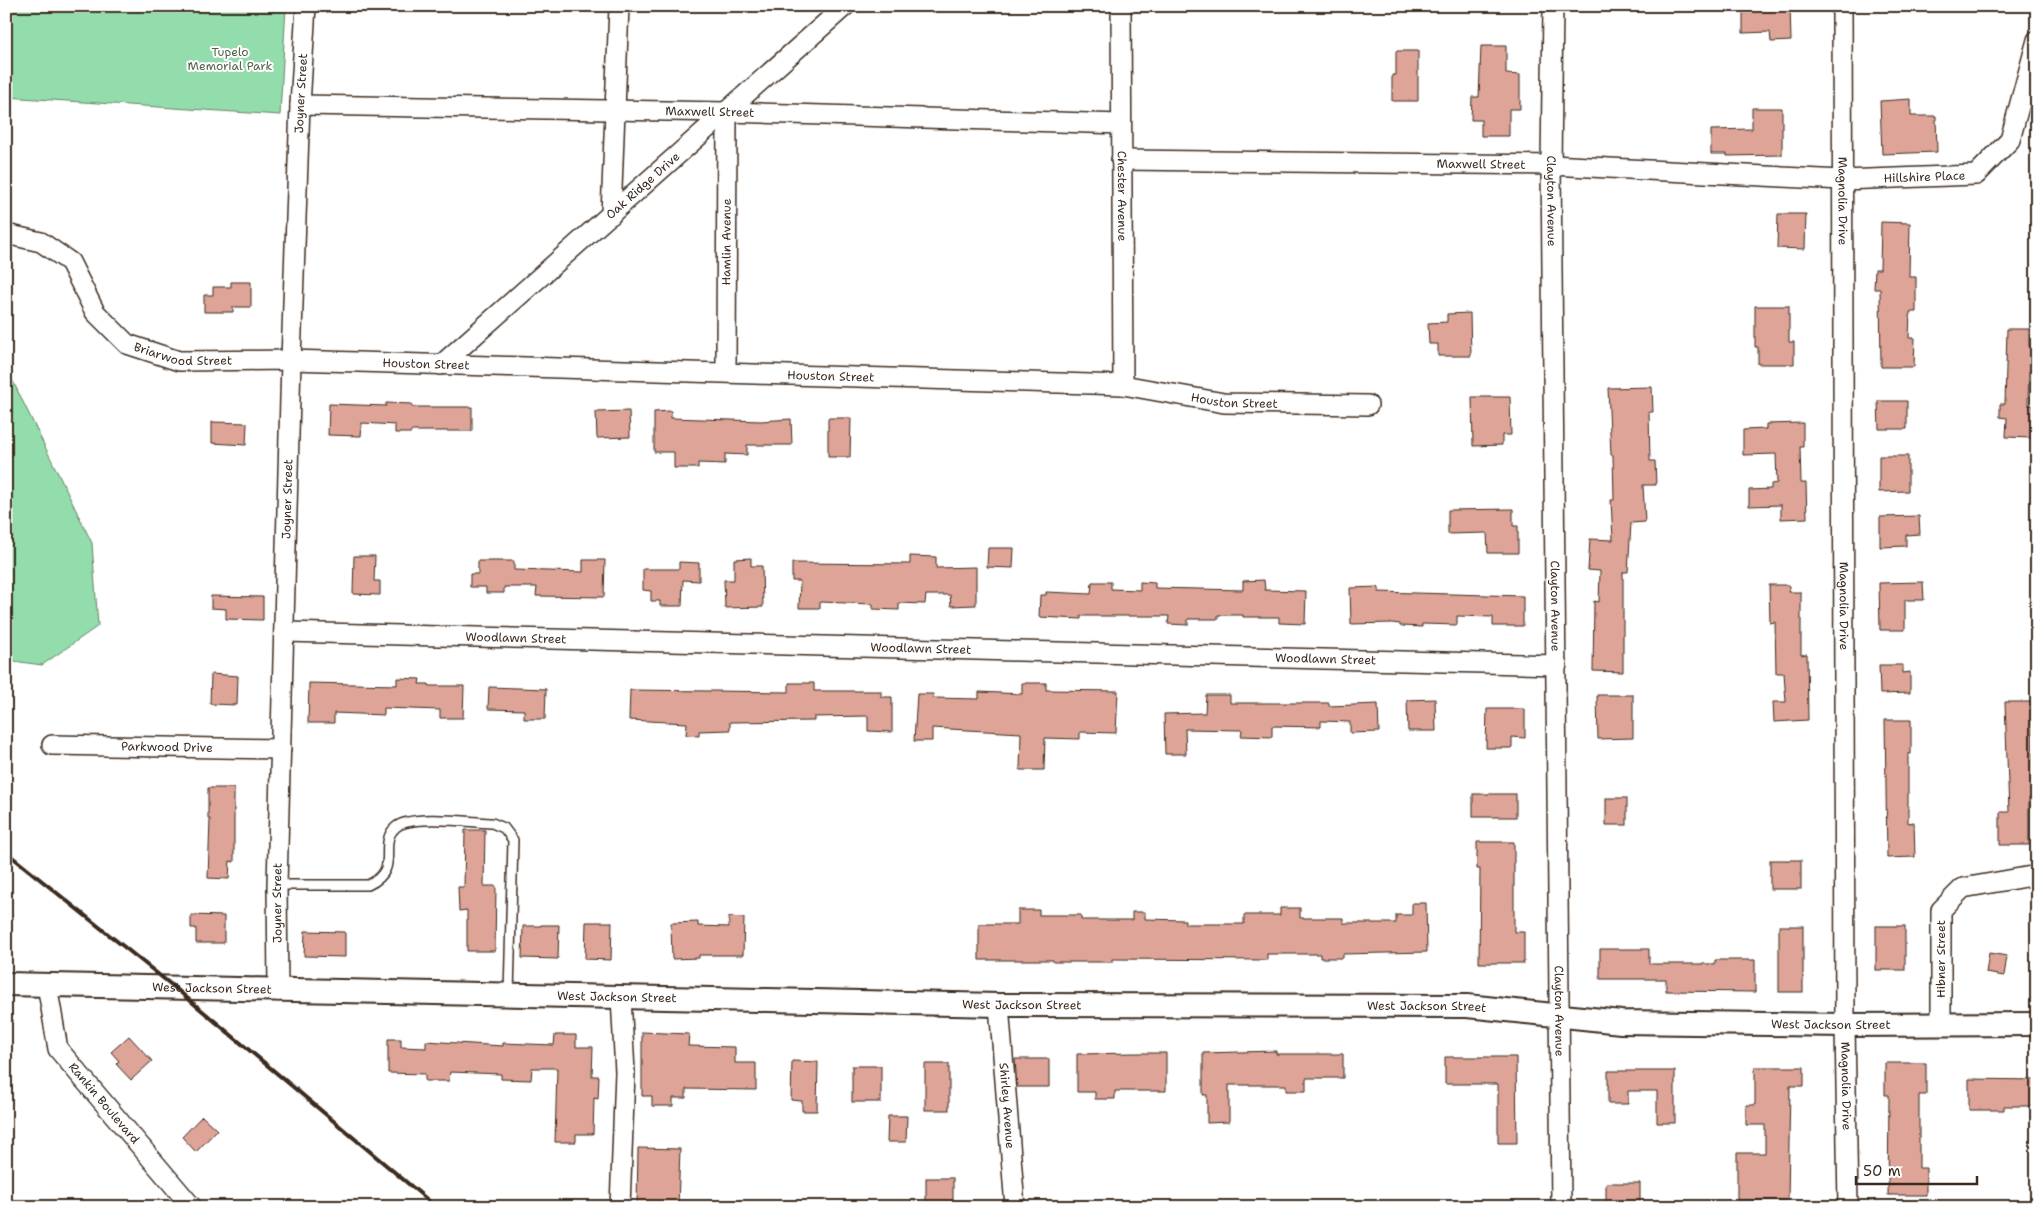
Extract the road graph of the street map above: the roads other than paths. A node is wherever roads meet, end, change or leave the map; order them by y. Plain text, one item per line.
1 (306, 6) edge
2 (619, 6) edge
3 (846, 6) edge
4 (1121, 6) edge
5 (1553, 6) edge
6 (1842, 6) edge
7 (2037, 40) edge
8 (300, 105) junction
9 (615, 112) junction
10 (727, 112) junction
11 (1121, 124) junction
12 (1121, 160) junction
13 (1551, 165) junction
14 (1842, 180) junction
15 (611, 215) junction
16 (6, 234) edge
17 (291, 360) junction
18 (440, 366) junction
19 (726, 372) junction
20 (1123, 385) junction
21 (1368, 405) dead end
22 (285, 632) junction
23 (1557, 665) junction
24 (52, 745) dead end
25 (281, 749) junction
26 (2037, 874) edge
27 (277, 885) junction
28 (6, 984) edge
29 (47, 985) junction
30 (278, 991) junction
31 (509, 994) junction
32 (621, 997) junction
33 (999, 1005) junction
34 (1559, 1014) junction
35 (1941, 1024) junction
36 (2037, 1024) edge
37 (1845, 1025) junction
38 (192, 1207) edge
39 (620, 1207) edge
40 (1015, 1207) edge
41 (1561, 1207) edge
42 (1848, 1207) edge

1 - 8 street, Joyner Street
2 - 9 street
3 - 10 street, Oak Ridge Drive
4 - 11 street, Chester Avenue
5 - 13 street, Clayton Avenue
6 - 14 street, Magnolia Drive
7 - 14 street, Hillshire Place
8 - 9 street, Maxwell Street
8 - 17 street, Joyner Street
9 - 10 street, Maxwell Street
9 - 15 street
10 - 11 street, Maxwell Street
10 - 15 street, Oak Ridge Drive
10 - 19 street, Hamlin Avenue
11 - 12 street, Chester Avenue
12 - 13 street, Maxwell Street
12 - 20 street, Chester Avenue
13 - 14 street, Maxwell Street
13 - 23 street, Clayton Avenue
14 - 37 street, Magnolia Drive
15 - 18 street, Oak Ridge Drive
16 - 17 street, Briarwood Street
17 - 18 street, Houston Street
17 - 22 street, Joyner Street
18 - 19 street, Houston Street
19 - 20 street, Houston Street
20 - 21 street, Houston Street
22 - 23 street, Woodlawn Street
22 - 25 street, Joyner Street
23 - 34 street, Clayton Avenue
24 - 25 street, Parkwood Drive
25 - 27 street, Joyner Street
26 - 35 street, Hibner Street
27 - 30 street, Joyner Street
27 - 31 lane
28 - 29 street, West Jackson Street
29 - 30 street, West Jackson Street
29 - 38 street, Rankin Boulevard
30 - 31 street, West Jackson Street
31 - 32 street, West Jackson Street
32 - 33 street, West Jackson Street
32 - 39 street
33 - 34 street, West Jackson Street
33 - 40 street, Shirley Avenue
34 - 37 street, West Jackson Street
34 - 41 street, Clayton Avenue
35 - 36 street, West Jackson Street
35 - 37 street, West Jackson Street
37 - 42 street, Magnolia Drive

